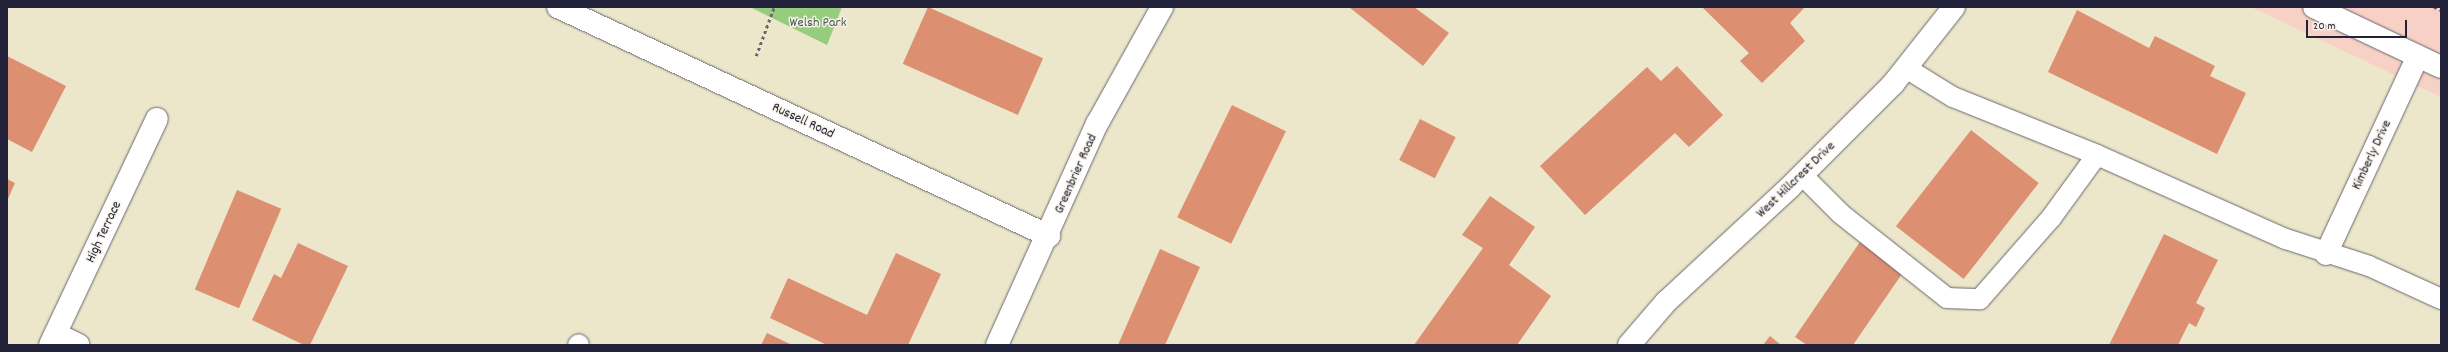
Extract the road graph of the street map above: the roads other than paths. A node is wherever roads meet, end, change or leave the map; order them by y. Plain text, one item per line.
1 (558, 7) edge
2 (1162, 7) edge
3 (1954, 7) edge
4 (2314, 7) edge
5 (2418, 56) junction
6 (2441, 67) edge
7 (1906, 68) junction
8 (157, 119) dead end
9 (2097, 155) junction
10 (1802, 175) junction
11 (1049, 236) junction
12 (2326, 254) junction
13 (2441, 299) edge
14 (53, 340) edge
15 (79, 345) edge
16 (997, 345) edge
17 (1629, 345) edge

1 - 11 street, Russell Road
2 - 11 street, Greenbrier Road
3 - 7 street, West Hillcrest Drive
4 - 5 street
5 - 6 street
5 - 12 street, Kimberly Drive
7 - 9 lane
7 - 10 street, West Hillcrest Drive
8 - 14 street, High Terrace
9 - 10 lane
9 - 12 lane
10 - 17 street, West Hillcrest Drive
11 - 16 street, Greenbrier Road
12 - 13 lane
14 - 15 street

